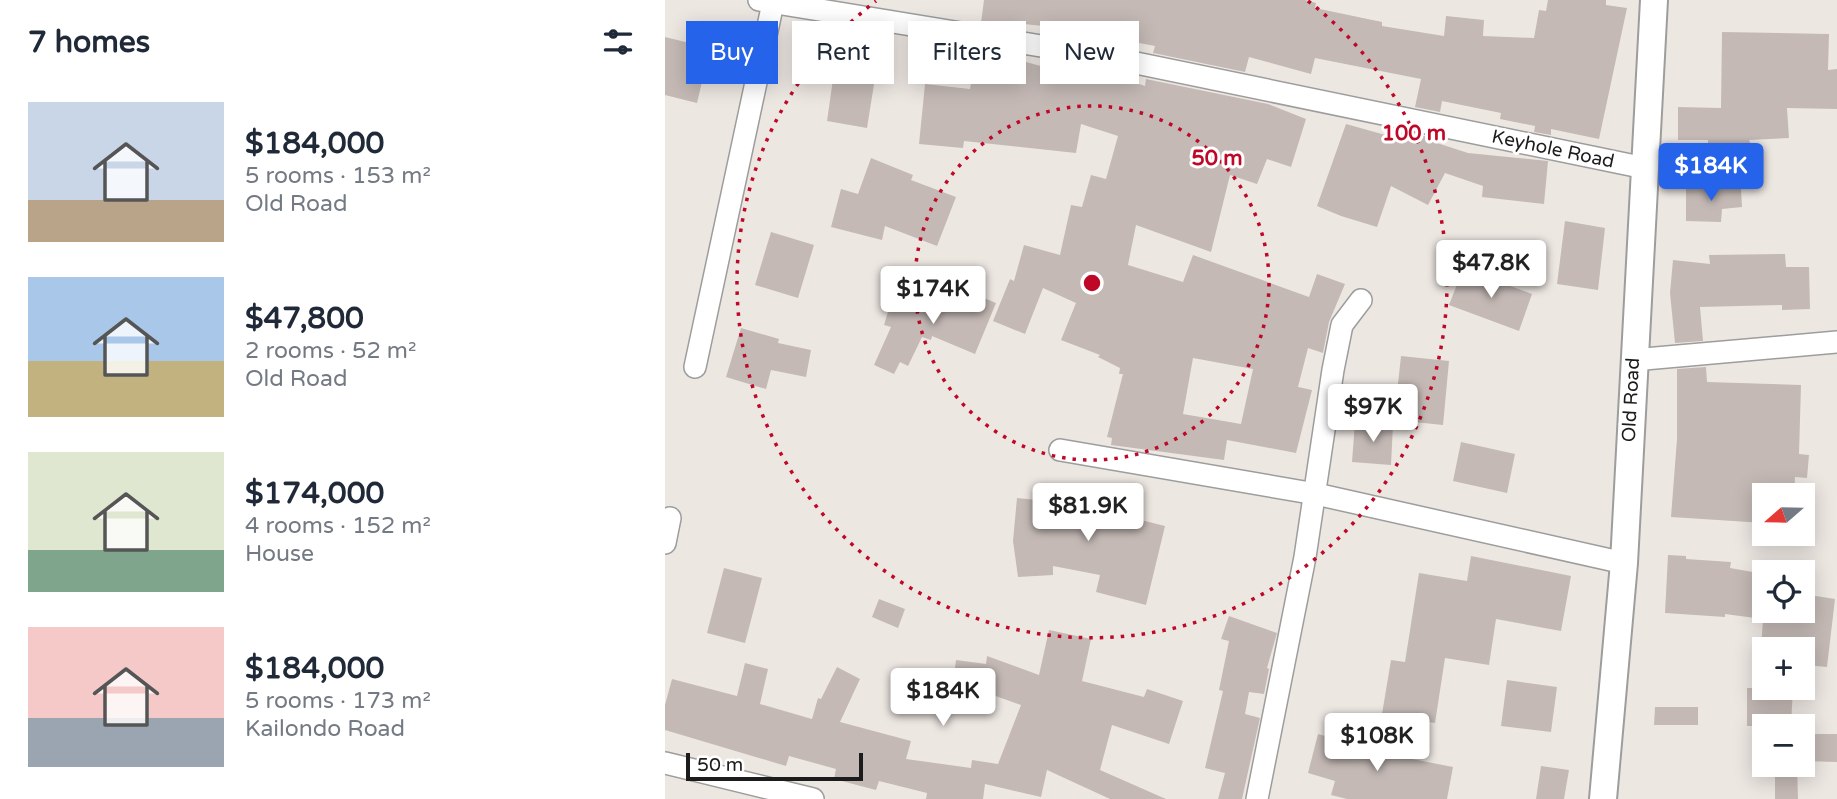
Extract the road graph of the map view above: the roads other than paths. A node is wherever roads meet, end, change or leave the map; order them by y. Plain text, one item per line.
1 (1654, 0) edge
2 (766, 1) edge
3 (1645, 168) junction
4 (1360, 300) dead end
5 (1837, 342) edge
6 (1633, 360) junction
7 (695, 367) dead end
8 (1061, 450) dead end
9 (1316, 494) junction
10 (670, 518) dead end
11 (665, 543) edge
12 (1624, 563) junction
13 (665, 763) edge
14 (813, 799) edge
15 (1257, 799) edge
16 (1604, 799) edge

1 - 3 street, Old Road
2 - 3 street, Keyhole Road
2 - 7 street
3 - 6 street, Old Road
4 - 9 street
5 - 6 street
6 - 12 street, Old Road
8 - 9 street
9 - 12 street
9 - 15 street
10 - 11 street
12 - 16 street, Old Road
13 - 14 street

